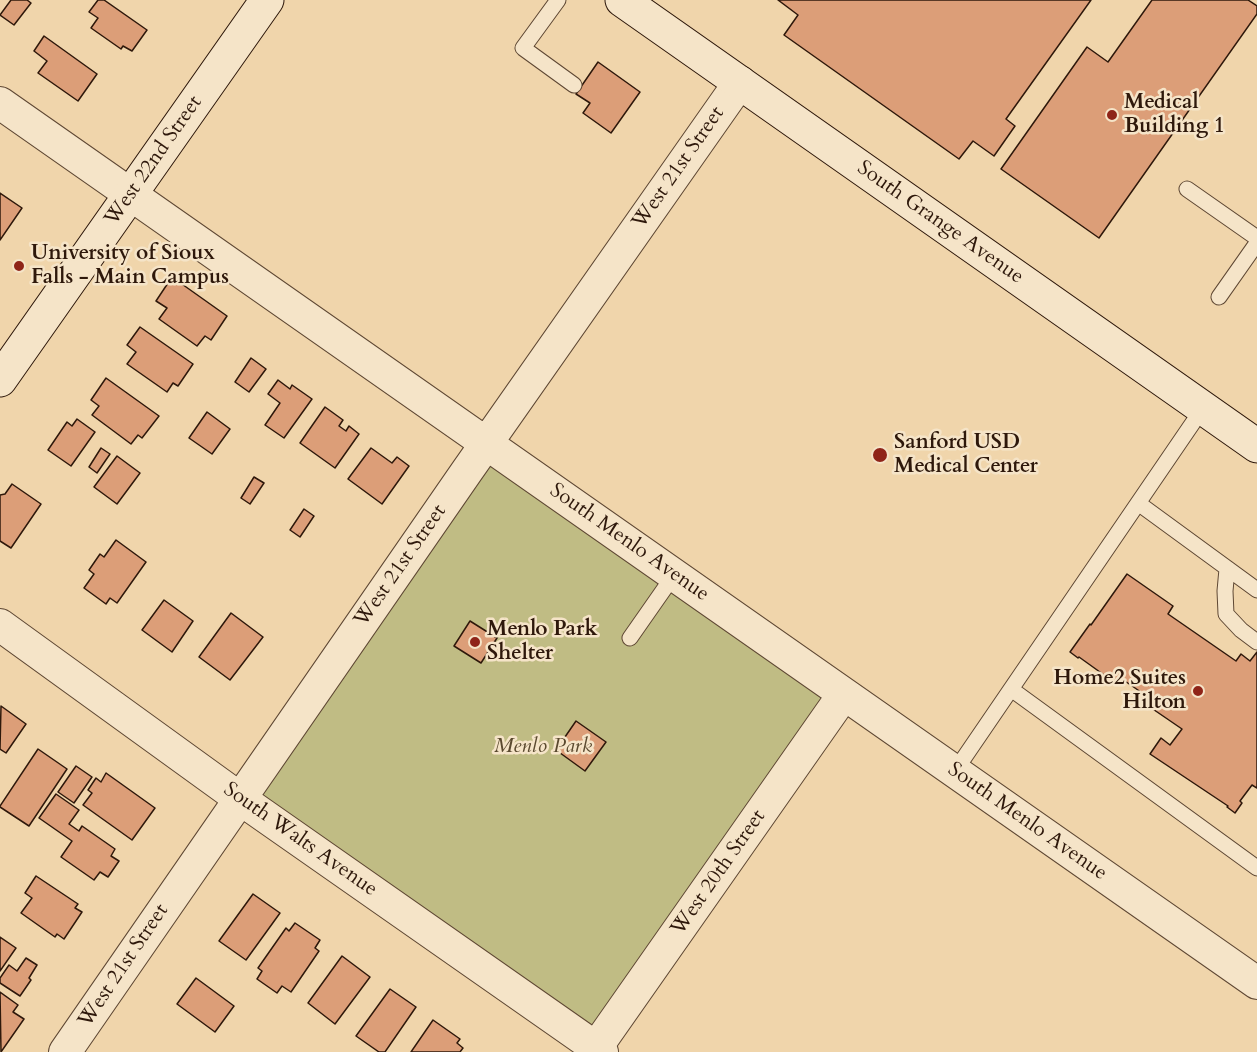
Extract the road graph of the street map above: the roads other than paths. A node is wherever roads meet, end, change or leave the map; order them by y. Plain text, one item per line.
1 (267, 0) edge
2 (558, 0) edge
3 (622, 0) edge
4 (740, 82) junction
5 (574, 85) dead end
6 (0, 103) edge
7 (1187, 189) dead end
8 (130, 195) junction
9 (1257, 238) edge
10 (1257, 243) edge
11 (1219, 297) dead end
12 (0, 380) edge
13 (1203, 408) junction
14 (486, 443) junction
15 (1257, 446) edge
16 (1138, 503) junction
17 (1227, 568) junction
18 (674, 575) junction
19 (1257, 590) edge
20 (0, 625) edge
21 (630, 638) dead end
22 (1257, 642) edge
23 (1011, 689) junction
24 (844, 694) junction
25 (955, 771) junction
26 (239, 798) junction
27 (1257, 868) edge
28 (1257, 983) edge
29 (597, 1051) edge
30 (65, 1052) edge

1 - 8 street, West 22nd Street
2 - 5 lane
3 - 4 street, South Grange Avenue
4 - 13 street, South Grange Avenue
4 - 14 street, West 21st Street
6 - 8 street, South Menlo Avenue
7 - 9 lane
8 - 12 street, West 22nd Street
8 - 14 street, South Menlo Avenue
10 - 11 lane
13 - 15 street, South Grange Avenue
13 - 16 lane
14 - 18 street, South Menlo Avenue
14 - 26 street, West 21st Street
16 - 17 lane
16 - 23 lane
17 - 19 lane
17 - 22 lane
18 - 21 lane
18 - 24 street, South Menlo Avenue
20 - 26 street, South Walts Avenue
23 - 25 lane
23 - 27 lane
24 - 25 street, South Menlo Avenue
24 - 29 street, West 20th Street
25 - 28 street, South Menlo Avenue
26 - 29 street, South Walts Avenue
26 - 30 street, West 21st Street

